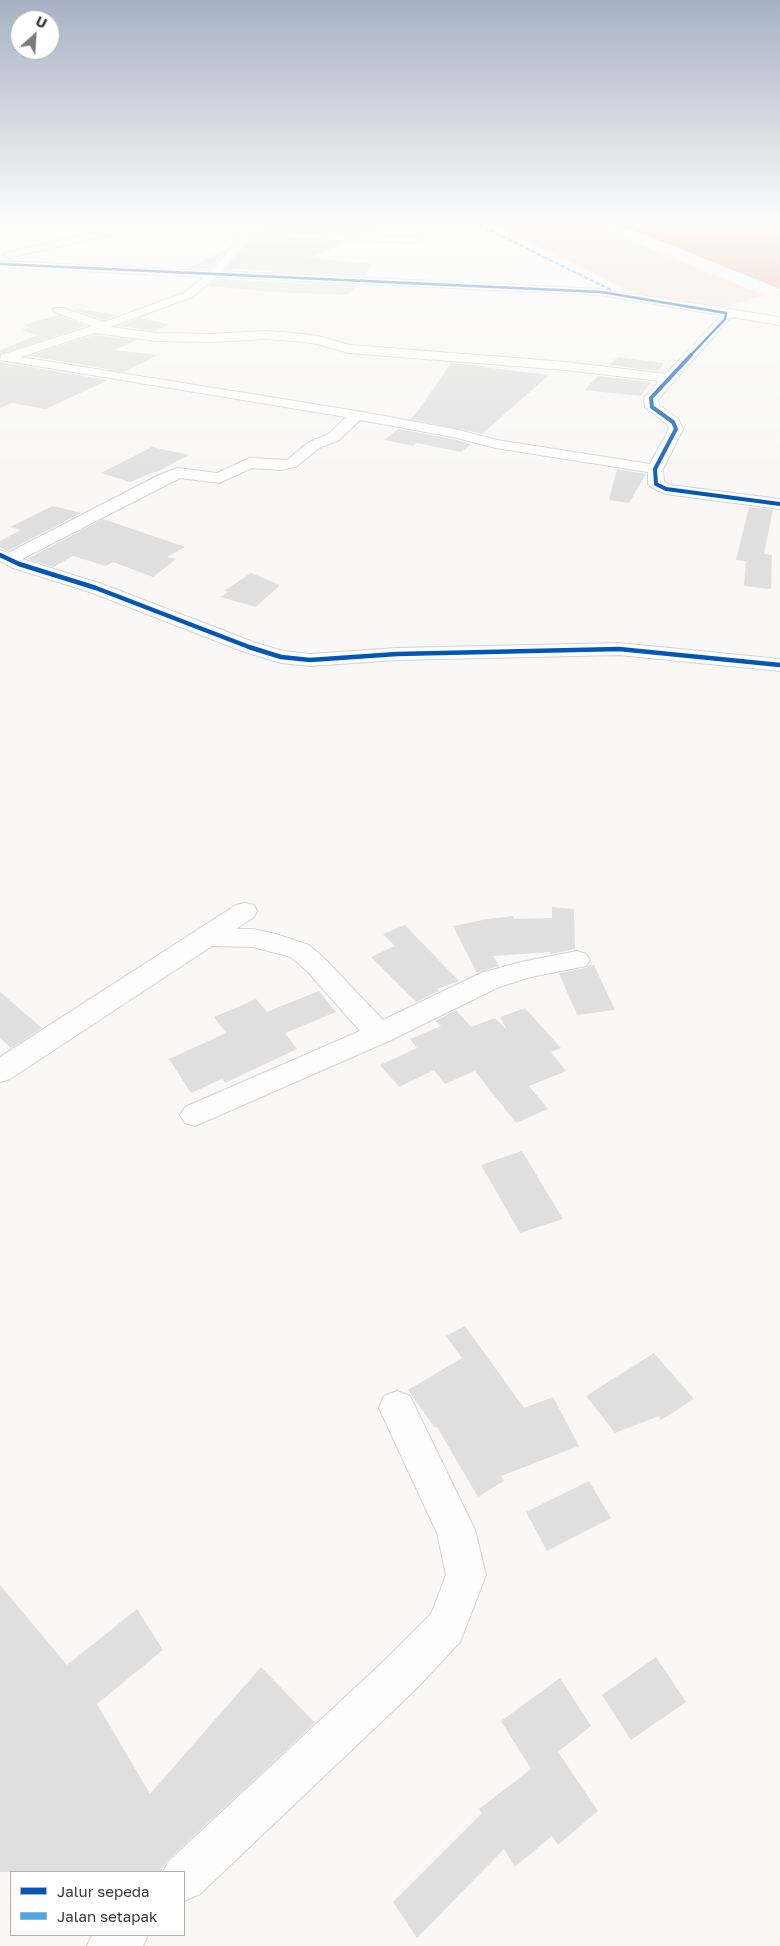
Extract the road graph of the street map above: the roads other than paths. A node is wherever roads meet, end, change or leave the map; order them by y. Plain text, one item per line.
1 (66, 313) edge
2 (142, 313) edge
3 (726, 313) joint
4 (780, 321) edge
5 (99, 327) junction
6 (2, 359) edge
7 (669, 378) junction
8 (358, 415) junction
9 (655, 469) junction
10 (780, 504) edge
11 (4, 557) edge
12 (780, 665) edge
13 (245, 911) dead end
14 (207, 937) junction
15 (577, 960) dead end
16 (379, 1034) junction
17 (0, 1071) edge
18 (195, 1115) dead end
19 (397, 1408) dead end
20 (185, 1877) edge
21 (123, 1936) edge
22 (111, 1946) edge

1 - 5 street
2 - 5 street
3 - 4 street
3 - 7 street
5 - 6 street
5 - 7 street
6 - 8 street
7 - 9 street
8 - 9 street
8 - 11 street
9 - 10 street
11 - 12 street
13 - 14 street
14 - 16 street
14 - 17 street
15 - 16 street
16 - 18 street
19 - 20 street
21 - 22 street

